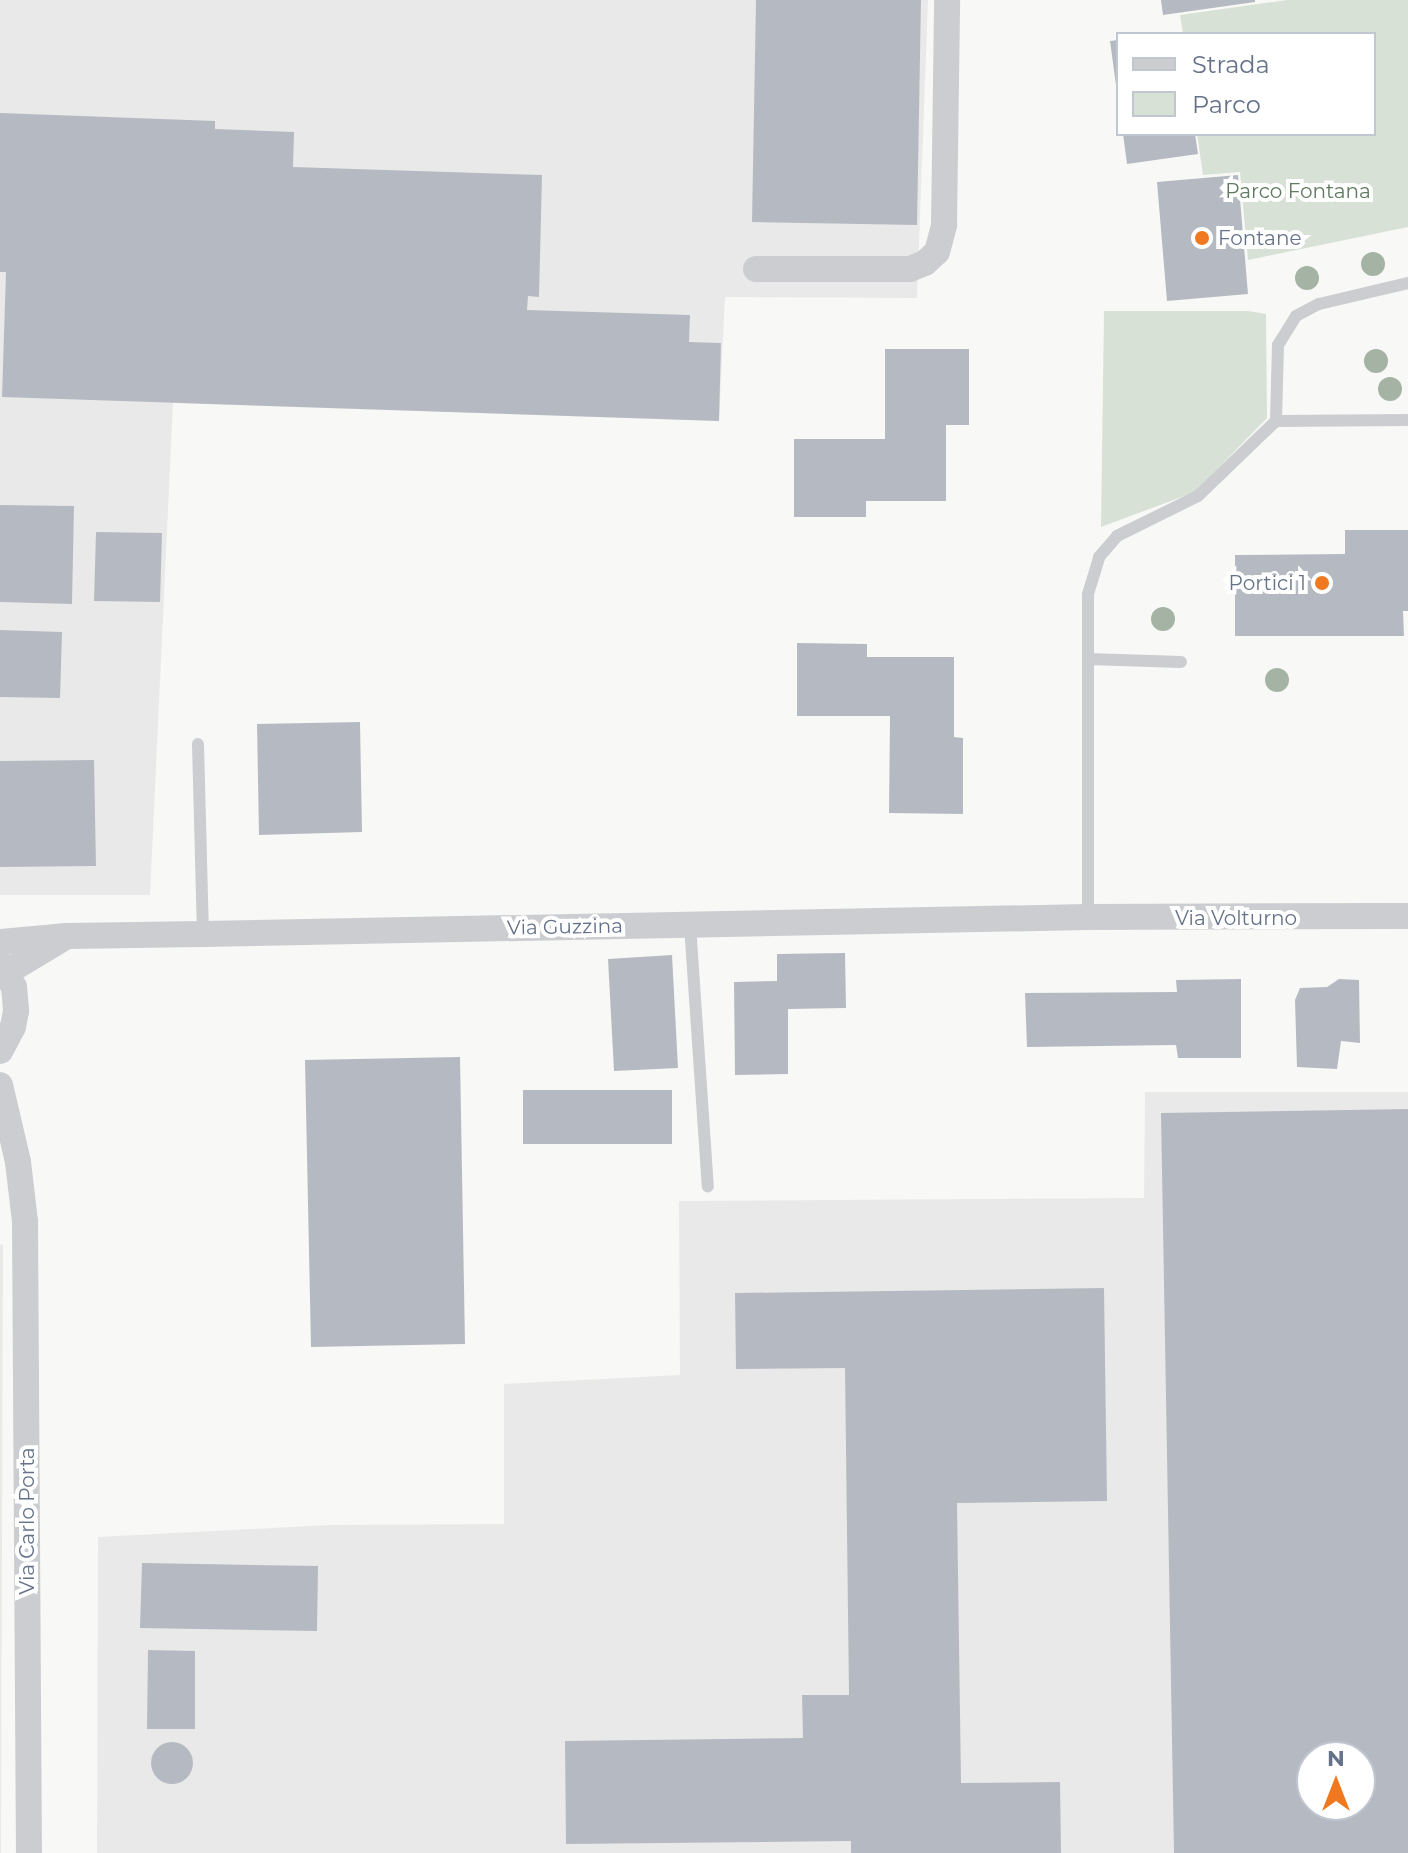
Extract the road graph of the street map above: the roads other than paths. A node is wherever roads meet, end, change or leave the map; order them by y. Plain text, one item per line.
1 (947, 0) edge
2 (756, 269) dead end
3 (1408, 283) edge
4 (1408, 420) edge
5 (1276, 421) junction
6 (1088, 659) junction
7 (1181, 662) dead end
8 (198, 744) dead end
9 (1408, 916) edge
10 (1076, 918) junction
11 (690, 925) junction
12 (203, 934) junction
13 (67, 936) junction
14 (0, 942) edge
15 (3, 968) edge
16 (0, 1051) edge
17 (0, 1085) edge
18 (0, 1146) edge
19 (708, 1186) dead end
20 (21, 1190) junction
21 (29, 1853) edge

1 - 2 street
3 - 5 lane
4 - 5 lane
5 - 6 lane
6 - 7 lane
6 - 10 lane
8 - 12 lane
9 - 10 street, Via Volturno
10 - 11 street, Via Guzzina
11 - 12 street, Via Guzzina
11 - 19 lane
12 - 13 street, Via Guzzina
13 - 14 street, Via Guzzina
13 - 15 street
15 - 16 street
17 - 20 street, Via Carlo Porta
18 - 20 street, Via Carlo Porta
20 - 21 street, Via Carlo Porta

